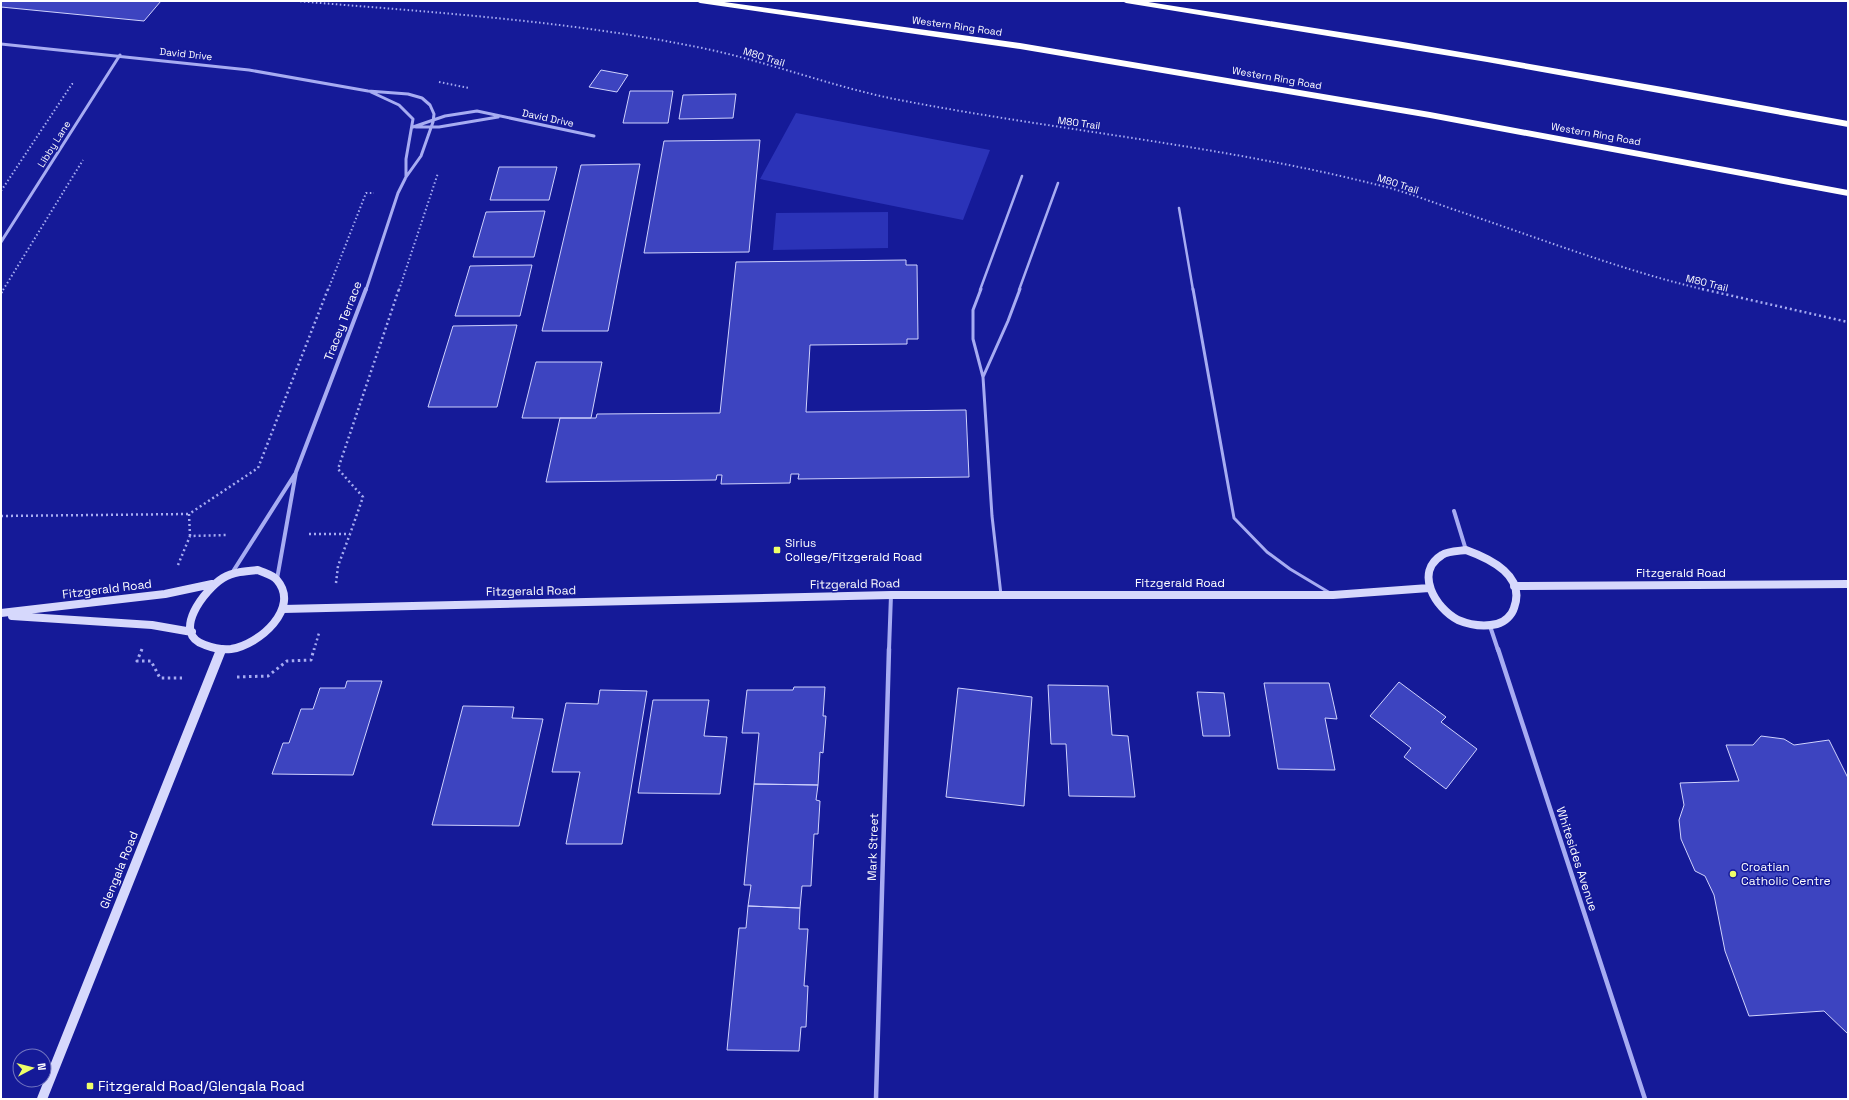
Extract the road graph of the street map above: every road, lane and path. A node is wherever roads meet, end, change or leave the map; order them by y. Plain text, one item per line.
1 (296, 1) edge
2 (700, 1) edge
3 (1126, 1) edge
4 (1, 44) edge
5 (120, 55) junction
6 (368, 91) junction
7 (498, 116) junction
8 (434, 121) junction
9 (1848, 124) edge
10 (413, 127) junction
11 (431, 128) junction
12 (594, 136) dead end
13 (1022, 176) dead end
14 (406, 177) junction
15 (1058, 183) dead end
16 (398, 193) junction
17 (1848, 193) edge
18 (431, 194) dead end
19 (1179, 208) dead end
20 (1, 242) edge
21 (1848, 322) edge
22 (983, 377) junction
23 (296, 472) junction
24 (1454, 511) dead end
25 (189, 514) junction
26 (1, 516) edge
27 (190, 536) dead end
28 (1466, 550) junction
29 (232, 574) junction
30 (277, 579) junction
31 (214, 584) junction
32 (1848, 584) edge
33 (1514, 586) junction
34 (1429, 588) junction
35 (891, 595) junction
36 (1000, 595) junction
37 (1333, 595) junction
38 (282, 609) junction
39 (1, 614) edge
40 (1490, 626) junction
41 (192, 632) junction
42 (221, 650) junction
43 (42, 1099) edge
44 (876, 1099) edge
45 (1645, 1099) edge

1 - 21 path, M80 Trail
2 - 17 highway, Western Ring Road
3 - 9 highway
4 - 5 street, David Drive
5 - 6 street, David Drive
5 - 20 street, Libby Lane
6 - 8 street, David Drive
6 - 10 street, David Drive
7 - 8 street, David Drive
7 - 11 street, David Drive
7 - 12 street, David Drive
8 - 10 street, David Drive
8 - 11 street, Tracey Terrace
10 - 11 street, David Drive
10 - 14 street, Tracey Terrace
11 - 14 street, Tracey Terrace
13 - 22 lane
14 - 16 street, Tracey Terrace
15 - 22 lane
16 - 18 path
16 - 23 street, Tracey Terrace
16 - 25 path
19 - 37 lane
22 - 36 lane
23 - 29 street, Tracey Terrace
23 - 30 street, Tracey Terrace
24 - 28 street
25 - 26 path
25 - 27 path
28 - 33 street
28 - 34 street
29 - 30 street
29 - 31 street
30 - 38 street
31 - 39 street, Fitzgerald Road
31 - 41 street
32 - 33 street, Fitzgerald Road
33 - 40 street
34 - 37 street, Fitzgerald Road
34 - 40 street
35 - 36 street, Fitzgerald Road
35 - 38 street, Fitzgerald Road
35 - 44 street, Mark Street
36 - 37 street, Fitzgerald Road
38 - 42 street
39 - 41 street, Fitzgerald Road
40 - 45 street, Whitesides Avenue
41 - 42 street
42 - 43 street, Glengala Road

